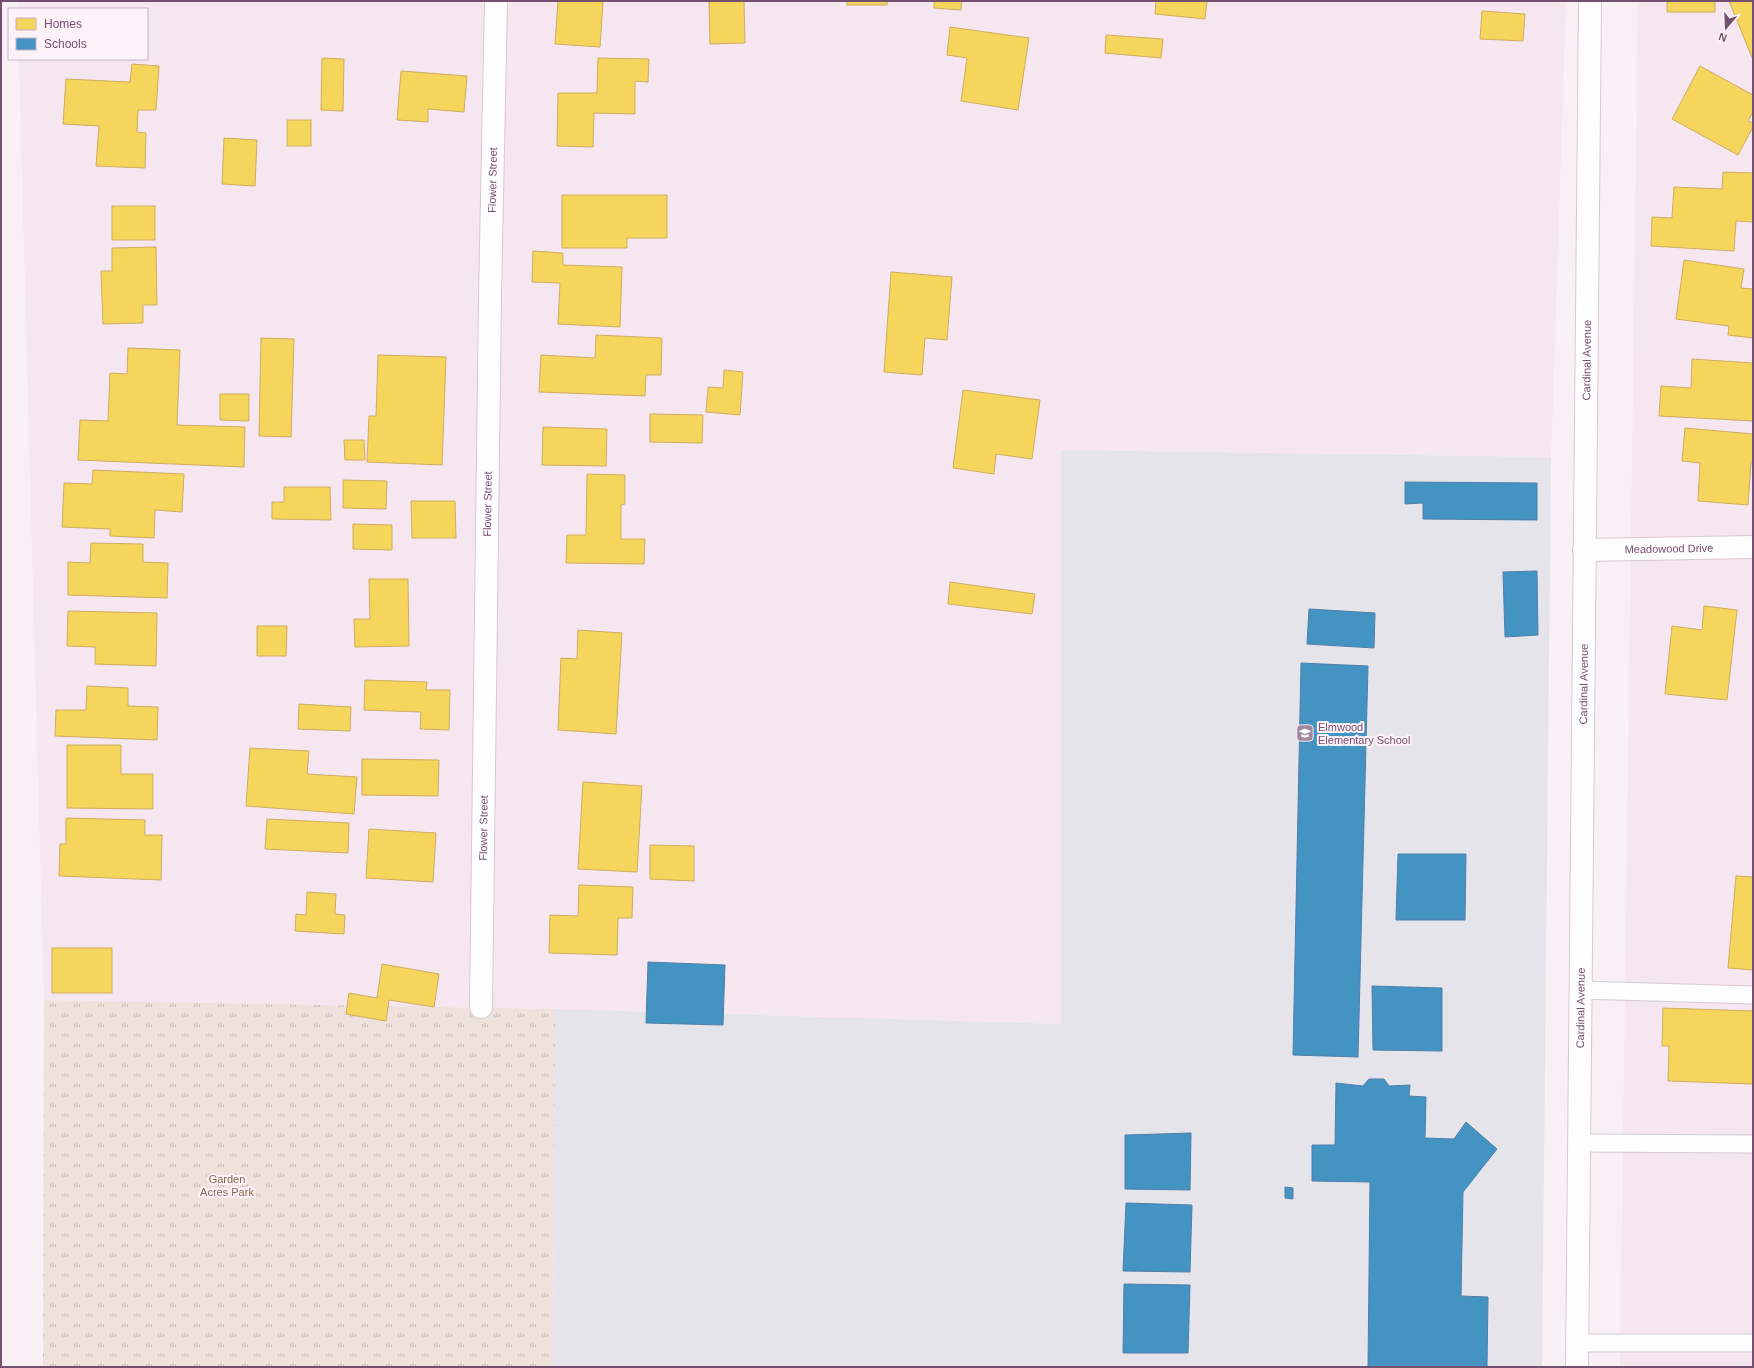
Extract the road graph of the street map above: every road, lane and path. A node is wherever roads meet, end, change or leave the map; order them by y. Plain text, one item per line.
1 (496, 1) edge
2 (1590, 1) edge
3 (1753, 547) edge
4 (1584, 550) junction
5 (1581, 990) junction
6 (1753, 995) edge
7 (481, 1007) dead end
8 (1579, 1143) junction
9 (1753, 1144) edge
10 (1578, 1343) junction
11 (1753, 1343) edge
12 (1578, 1367) edge

1 - 7 street, Flower Street
2 - 4 street, Cardinal Avenue
3 - 4 street, Meadowood Drive
4 - 5 street, Cardinal Avenue
5 - 6 lane
5 - 8 street, Cardinal Avenue
8 - 9 lane
8 - 10 street, Cardinal Avenue
10 - 11 lane
10 - 12 street, Cardinal Avenue

